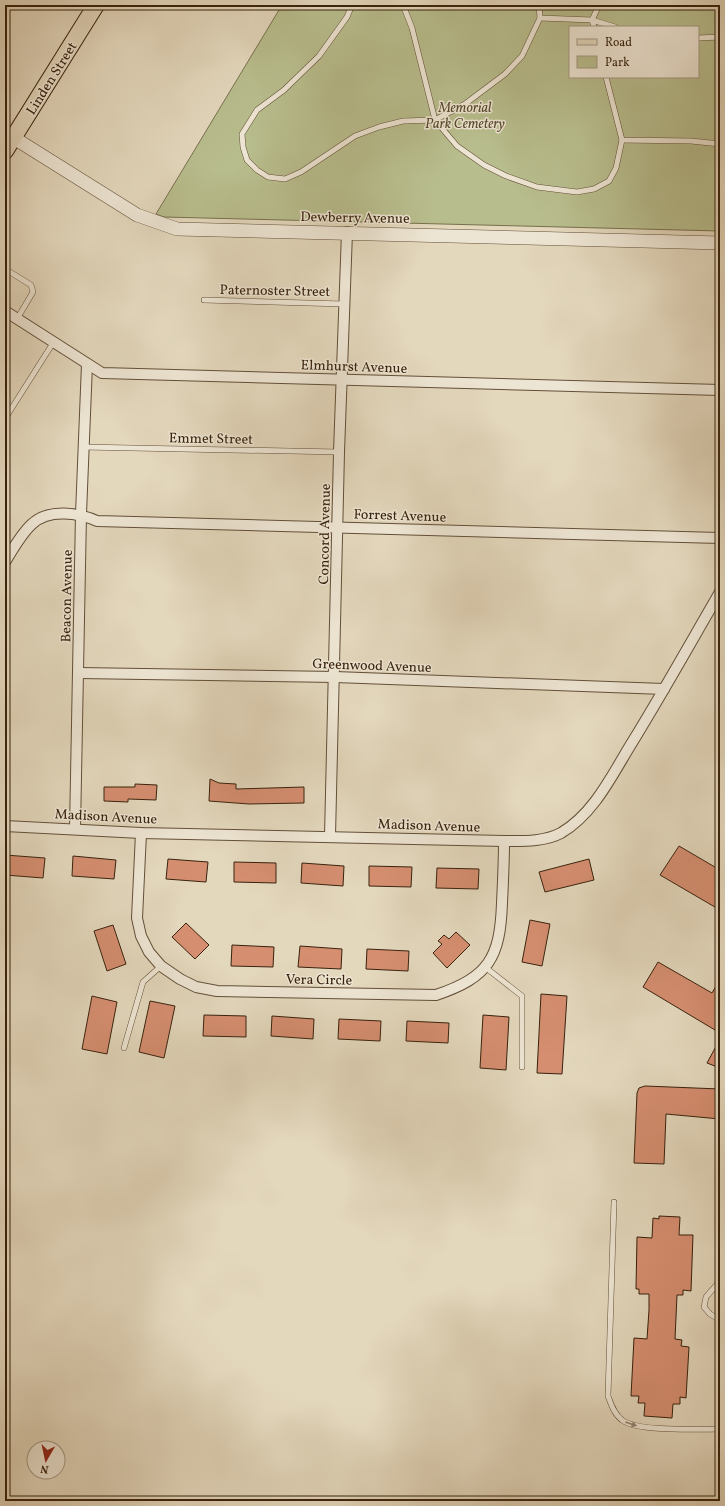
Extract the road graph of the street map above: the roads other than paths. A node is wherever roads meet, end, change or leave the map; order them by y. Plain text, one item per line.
1 (96, 5) edge
2 (352, 5) edge
3 (403, 5) edge
4 (540, 5) edge
5 (599, 5) edge
6 (540, 18) junction
7 (592, 20) junction
8 (594, 26) edge
9 (611, 26) edge
10 (720, 37) edge
11 (699, 38) edge
12 (606, 78) edge
13 (435, 120) junction
14 (622, 140) junction
15 (720, 144) edge
16 (10, 145) edge
17 (347, 232) junction
18 (720, 242) edge
19 (5, 269) edge
20 (204, 300) dead end
21 (344, 304) junction
22 (5, 311) edge
23 (17, 319) junction
24 (53, 343) junction
25 (87, 364) junction
26 (342, 379) junction
27 (720, 390) edge
28 (8, 414) dead end
29 (83, 447) junction
30 (339, 452) junction
31 (81, 514) junction
32 (338, 527) junction
33 (720, 538) edge
34 (5, 562) edge
35 (720, 592) edge
36 (79, 673) junction
37 (335, 677) junction
38 (664, 689) junction
39 (5, 826) edge
40 (75, 828) junction
41 (141, 833) junction
42 (330, 836) junction
43 (504, 841) junction
44 (161, 966) junction
45 (484, 967) junction
46 (124, 1048) dead end
47 (522, 1067) dead end
48 (614, 1202) dead end
49 (720, 1281) edge
50 (720, 1320) edge
51 (720, 1429) edge

1 - 16 main road, Linden Street
2 - 13 lane
3 - 13 lane
4 - 6 lane
5 - 7 lane
6 - 7 lane
6 - 13 lane
7 - 8 lane
7 - 9 lane
10 - 11 lane
12 - 14 lane
13 - 14 lane
14 - 15 lane
16 - 17 street, Dewberry Avenue
17 - 18 street, Dewberry Avenue
17 - 21 street, Concord Avenue
19 - 23 lane
20 - 21 lane, Paternoster Street
21 - 26 street, Concord Avenue
22 - 23 street, Elmhurst Avenue
23 - 24 street, Elmhurst Avenue
24 - 25 street, Elmhurst Avenue
24 - 28 lane
25 - 26 street, Elmhurst Avenue
25 - 29 street, Beacon Avenue
26 - 27 street, Elmhurst Avenue
26 - 30 street, Concord Avenue
29 - 30 lane, Emmet Street
29 - 31 street, Beacon Avenue
30 - 32 street, Concord Avenue
31 - 32 street, Forrest Avenue
31 - 34 street
31 - 36 street, Beacon Avenue
32 - 33 street, Forrest Avenue
32 - 37 street, Concord Avenue
35 - 38 street, Madison Avenue
36 - 37 street, Greenwood Avenue
36 - 40 street, Beacon Avenue
37 - 38 street, Greenwood Avenue
37 - 42 street, Concord Avenue
38 - 43 street, Madison Avenue
39 - 40 street, Madison Avenue
40 - 41 street, Madison Avenue
41 - 42 street, Madison Avenue
41 - 44 street, Vera Circle
42 - 43 street, Madison Avenue
43 - 45 street, Vera Circle
44 - 45 street, Vera Circle
44 - 46 lane
45 - 47 lane
48 -> 51 lane
49 - 50 lane

